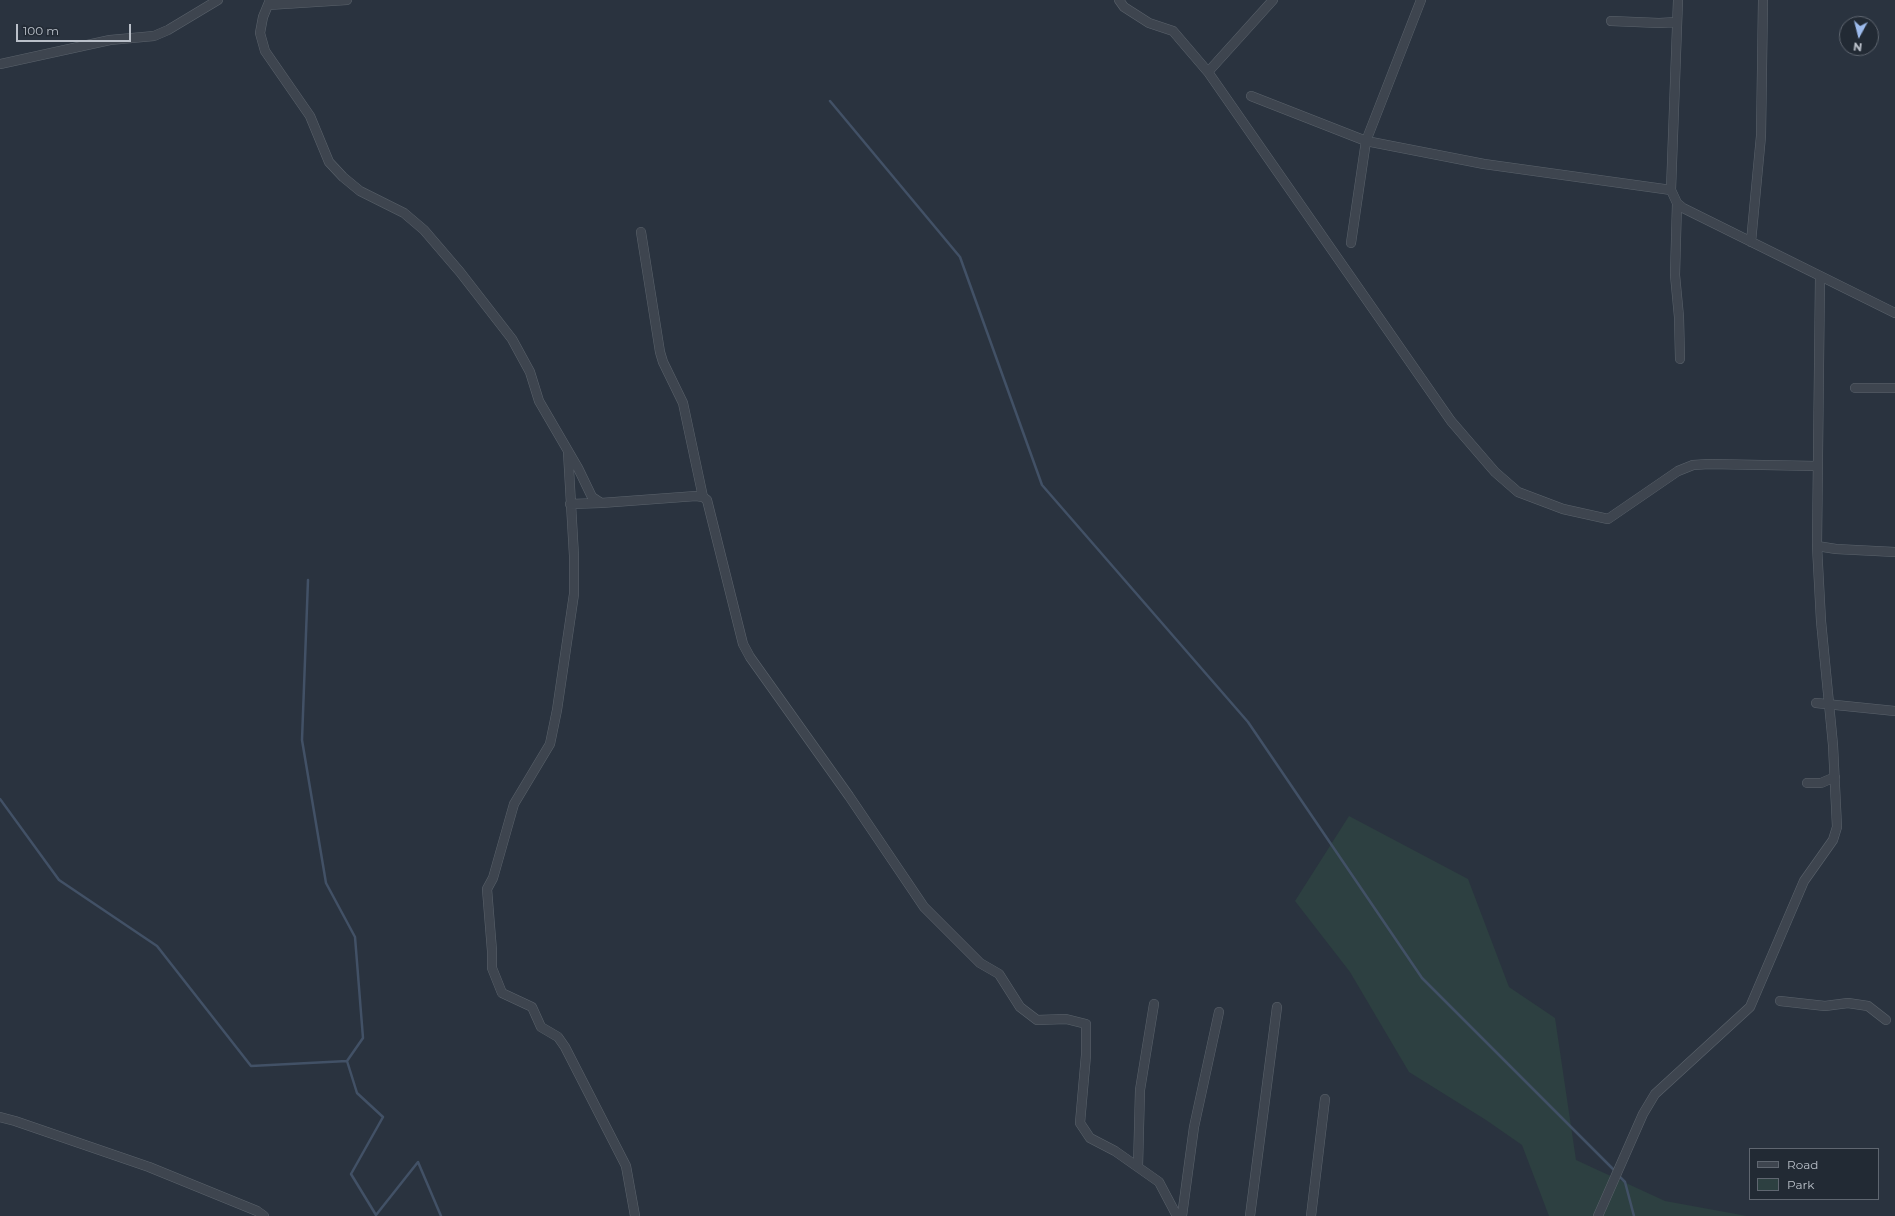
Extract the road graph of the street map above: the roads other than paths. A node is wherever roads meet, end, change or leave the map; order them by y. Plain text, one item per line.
1 (218, 0) edge
2 (347, 0) edge
3 (1119, 0) edge
4 (1273, 0) edge
5 (1421, 0) edge
6 (1678, 0) edge
7 (1763, 0) edge
8 (269, 2) edge
9 (1611, 21) dead end
10 (1677, 22) junction
11 (0, 64) edge
12 (1208, 72) junction
13 (1251, 96) dead end
14 (1366, 141) junction
15 (1671, 190) junction
16 (1677, 203) junction
17 (641, 232) dead end
18 (1751, 242) junction
19 (1351, 243) dead end
20 (1820, 276) junction
21 (1895, 313) edge
22 (1680, 359) dead end
23 (1855, 388) dead end
24 (1895, 388) edge
25 (568, 451) junction
26 (1817, 466) junction
27 (703, 497) junction
28 (601, 503) junction
29 (570, 504) junction
30 (1817, 546) junction
31 (1895, 552) edge
32 (1816, 703) dead end
33 (1829, 705) junction
34 (1895, 711) edge
35 (1835, 776) junction
36 (1807, 783) dead end
37 (1780, 1001) dead end
38 (1154, 1004) dead end
39 (1277, 1007) dead end
40 (1219, 1012) dead end
41 (1886, 1020) dead end
42 (1326, 1099) dead end
43 (0, 1117) edge
44 (1138, 1167) junction
45 (259, 1214) edge
46 (635, 1216) edge
47 (1177, 1216) edge
48 (1182, 1216) edge
49 (1250, 1216) edge
50 (1311, 1216) edge
51 (1598, 1216) edge

1 - 11 street
2 - 8 street
3 - 12 street
4 - 12 street
5 - 14 street
6 - 10 street
7 - 18 street
8 - 25 street
9 - 10 street
10 - 15 street
12 - 26 street
13 - 14 street
14 - 15 street
14 - 19 street
15 - 16 street
16 - 18 street
16 - 22 street
17 - 27 street
18 - 20 street
20 - 21 street
20 - 26 street
23 - 24 street
25 - 28 street
25 - 29 street
26 - 30 street
27 - 28 street
27 - 44 street
28 - 29 street
29 - 46 street
30 - 31 street
30 - 33 street
32 - 33 street
33 - 34 street
33 - 35 street
35 - 36 street
35 - 51 street
37 - 41 street
38 - 44 street
39 - 49 street
40 - 48 street
42 - 50 street
43 - 45 street
44 - 47 street

